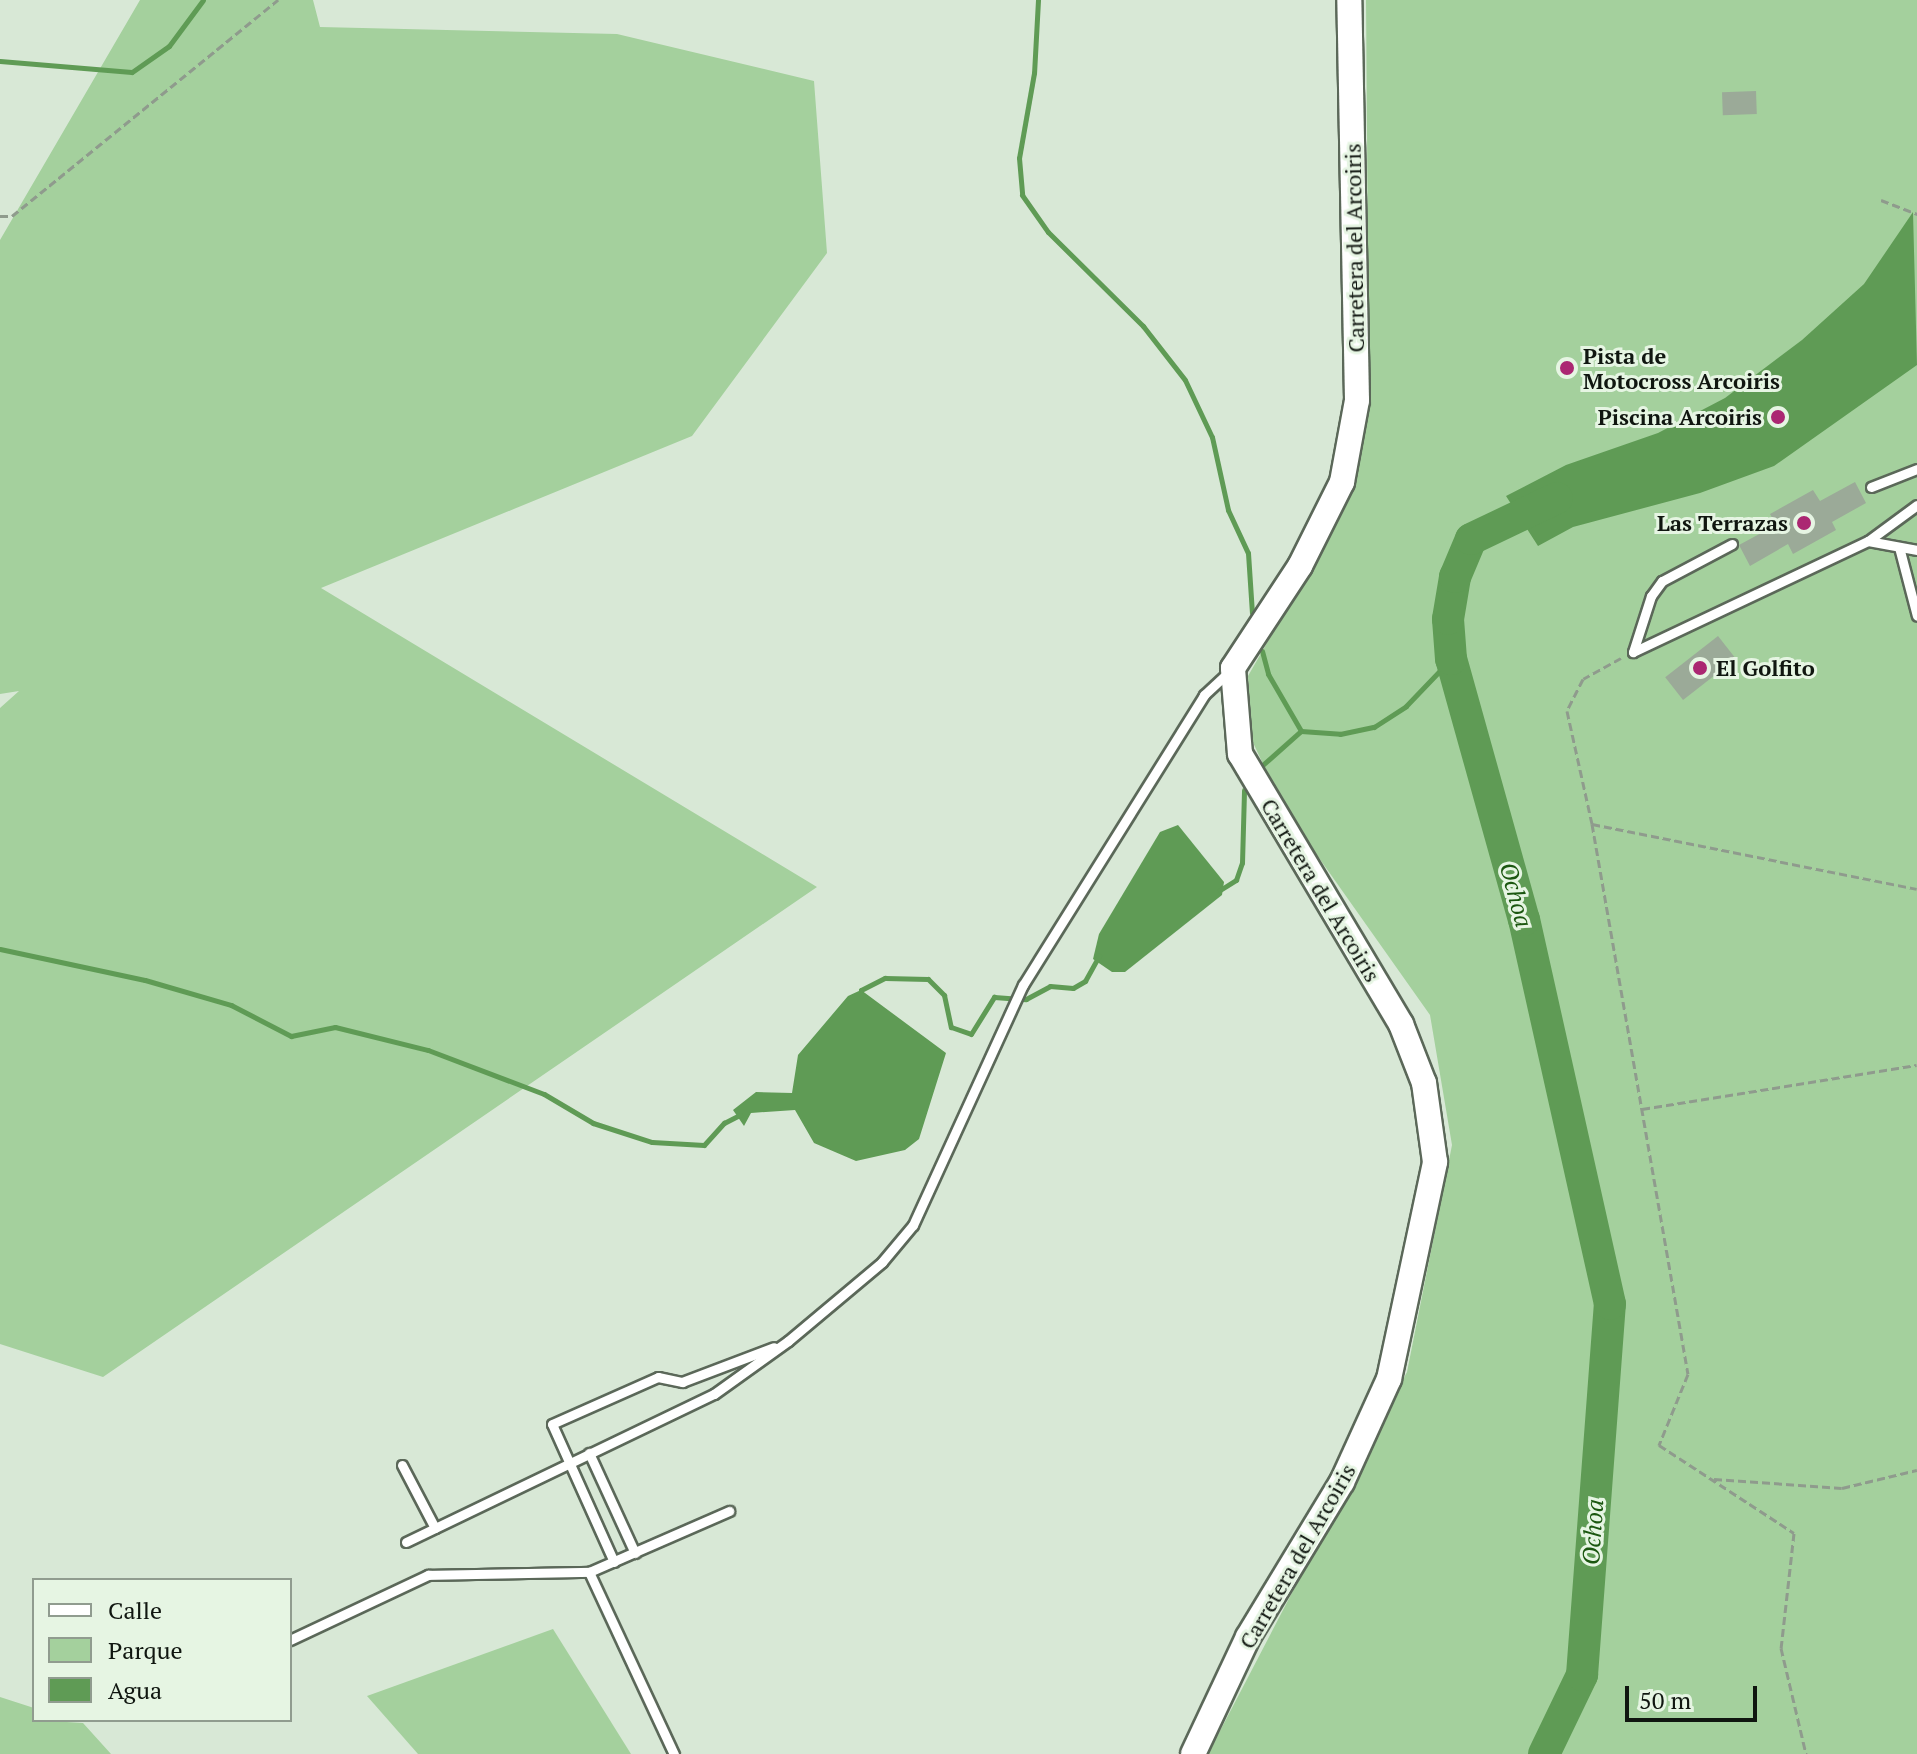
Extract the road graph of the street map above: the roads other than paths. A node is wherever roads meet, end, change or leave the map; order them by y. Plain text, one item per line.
1 (1349, 0) edge
2 (1917, 469) edge
3 (1871, 487) dead end
4 (1917, 505) edge
5 (1868, 541) junction
6 (1732, 544) dead end
7 (1899, 547) junction
8 (1917, 550) edge
9 (1917, 616) edge
10 (1233, 668) junction
11 (788, 1341) junction
12 (589, 1453) junction
13 (569, 1462) junction
14 (402, 1465) dead end
15 (729, 1511) dead end
16 (435, 1528) junction
17 (406, 1542) dead end
18 (635, 1553) junction
19 (614, 1562) junction
20 (589, 1572) junction
21 (292, 1639) edge
22 (674, 1754) edge
23 (1193, 1754) edge

1 - 10 street, Carretera del Arcoiris
2 - 3 lane
4 - 5 lane
5 - 6 lane
5 - 7 lane
7 - 8 lane
7 - 9 lane
10 - 11 lane
10 - 23 street, Carretera del Arcoiris
11 - 12 lane
11 - 13 lane
12 - 13 lane
12 - 18 lane
13 - 16 lane
13 - 19 lane
14 - 16 lane
15 - 18 lane
16 - 17 lane
18 - 19 lane
19 - 20 lane
20 - 21 lane
20 - 22 lane

